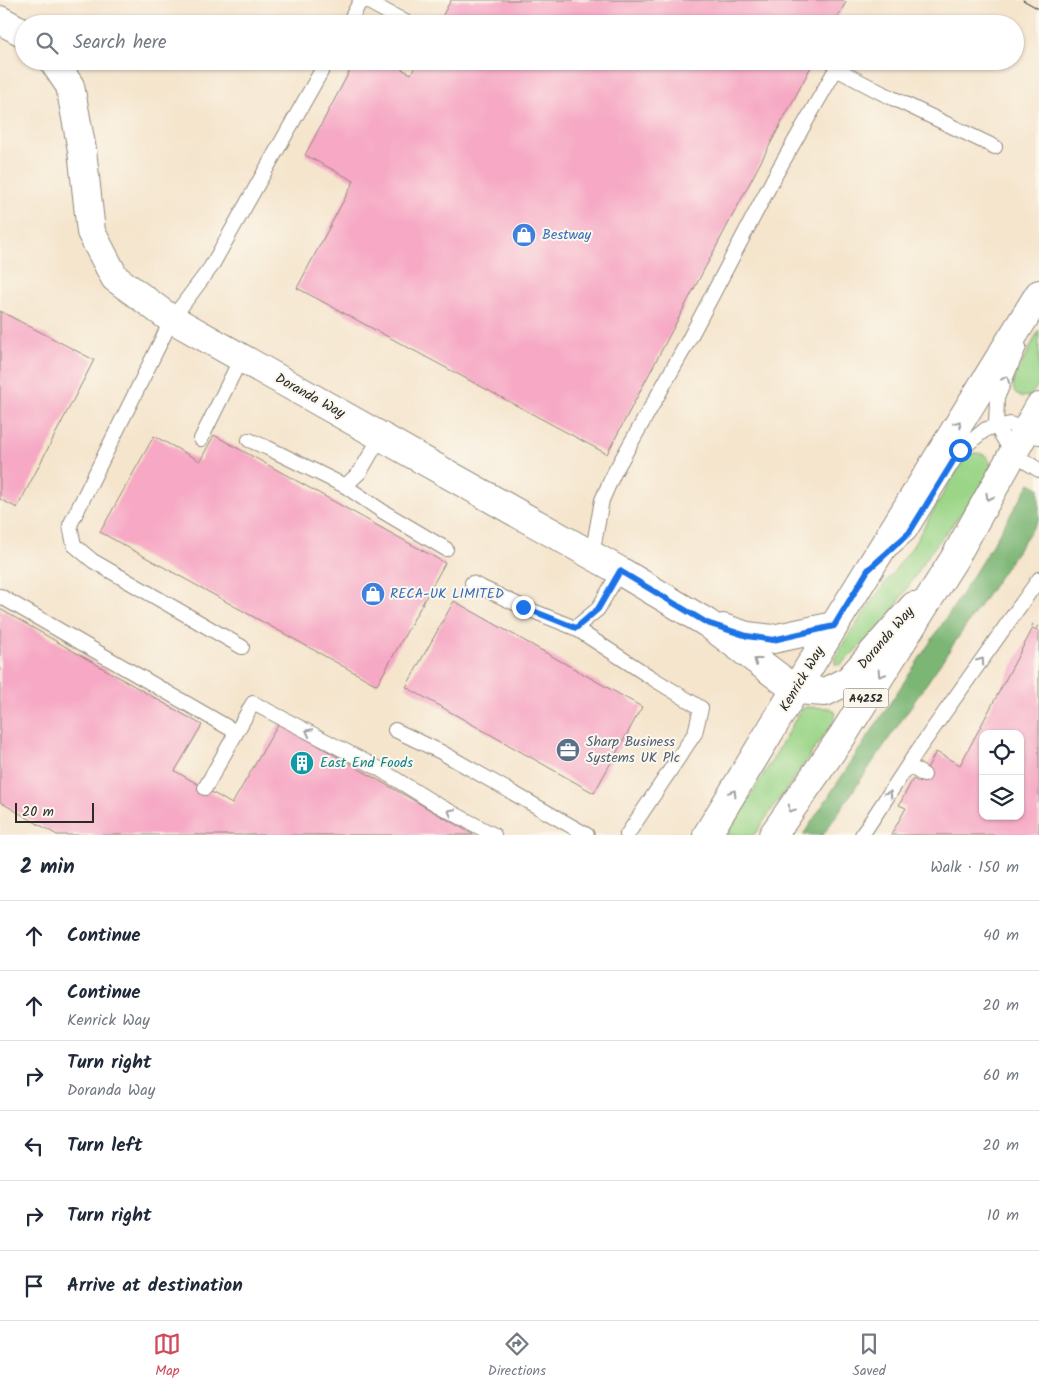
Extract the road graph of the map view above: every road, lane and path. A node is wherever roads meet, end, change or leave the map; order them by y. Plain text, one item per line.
1 (361, 0) edge
2 (365, 0) edge
3 (353, 15) edge
4 (392, 15) edge
5 (0, 20) edge
6 (15, 29) edge
7 (59, 70) edge
8 (322, 70) edge
9 (835, 70) edge
10 (838, 70) edge
11 (995, 147) dead end
12 (1039, 294) edge
13 (1039, 301) edge
14 (172, 319) junction
15 (241, 358) junction
16 (1035, 425) edge
17 (996, 426) junction
18 (381, 436) junction
19 (201, 439) dead end
20 (249, 440) dead end
21 (1013, 454) junction
22 (1039, 470) edge
23 (345, 486) junction
24 (446, 549) dead end
25 (592, 555) junction
26 (954, 559) junction
27 (868, 570) junction
28 (620, 571) junction
29 (1039, 579) edge
30 (472, 583) dead end
31 (0, 596) edge
32 (707, 623) junction
33 (834, 626) junction
34 (576, 628) junction
35 (242, 647) dead end
36 (796, 690) junction
37 (395, 730) dead end
38 (236, 732) junction
39 (908, 765) junction
40 (924, 774) dead end
41 (205, 788) dead end
42 (494, 835) edge
43 (588, 835) edge
44 (626, 835) edge
45 (707, 835) edge
46 (773, 835) edge
47 (862, 835) edge

1 - 3 lane
2 - 4 lane
5 - 6 street
7 - 14 street, Doranda Way
8 - 14 lane
9 - 25 lane
10 - 11 lane
27 -> 12 street, Kenrick Way
17 -> 13 lane
14 - 15 street, Doranda Way
14 - 35 lane
15 - 18 street, Doranda Way
15 - 19 lane
16 - 17 lane
16 - 21 street, A4252
17 - 21 lane
17 - 27 lane
18 - 23 lane
18 - 25 street, Doranda Way
20 - 23 lane
21 - 22 lane
21 -> 26 street, A4252
23 - 24 lane
25 - 28 street, Doranda Way
26 - 36 street, Doranda Way
26 -> 46 street, A4252
27 - 33 street, Kenrick Way
28 - 32 street, Doranda Way
28 - 34 lane
39 -> 29 lane
30 - 34 lane
31 - 38 lane
32 - 33 street, Doranda Way
36 -> 32 street, Doranda Way
33 - 36 street, Kenrick Way
34 - 44 lane
45 -> 36 street, Kenrick Way
37 - 43 lane
38 - 41 lane
42 -> 38 lane
39 - 40 lane
47 -> 39 lane

